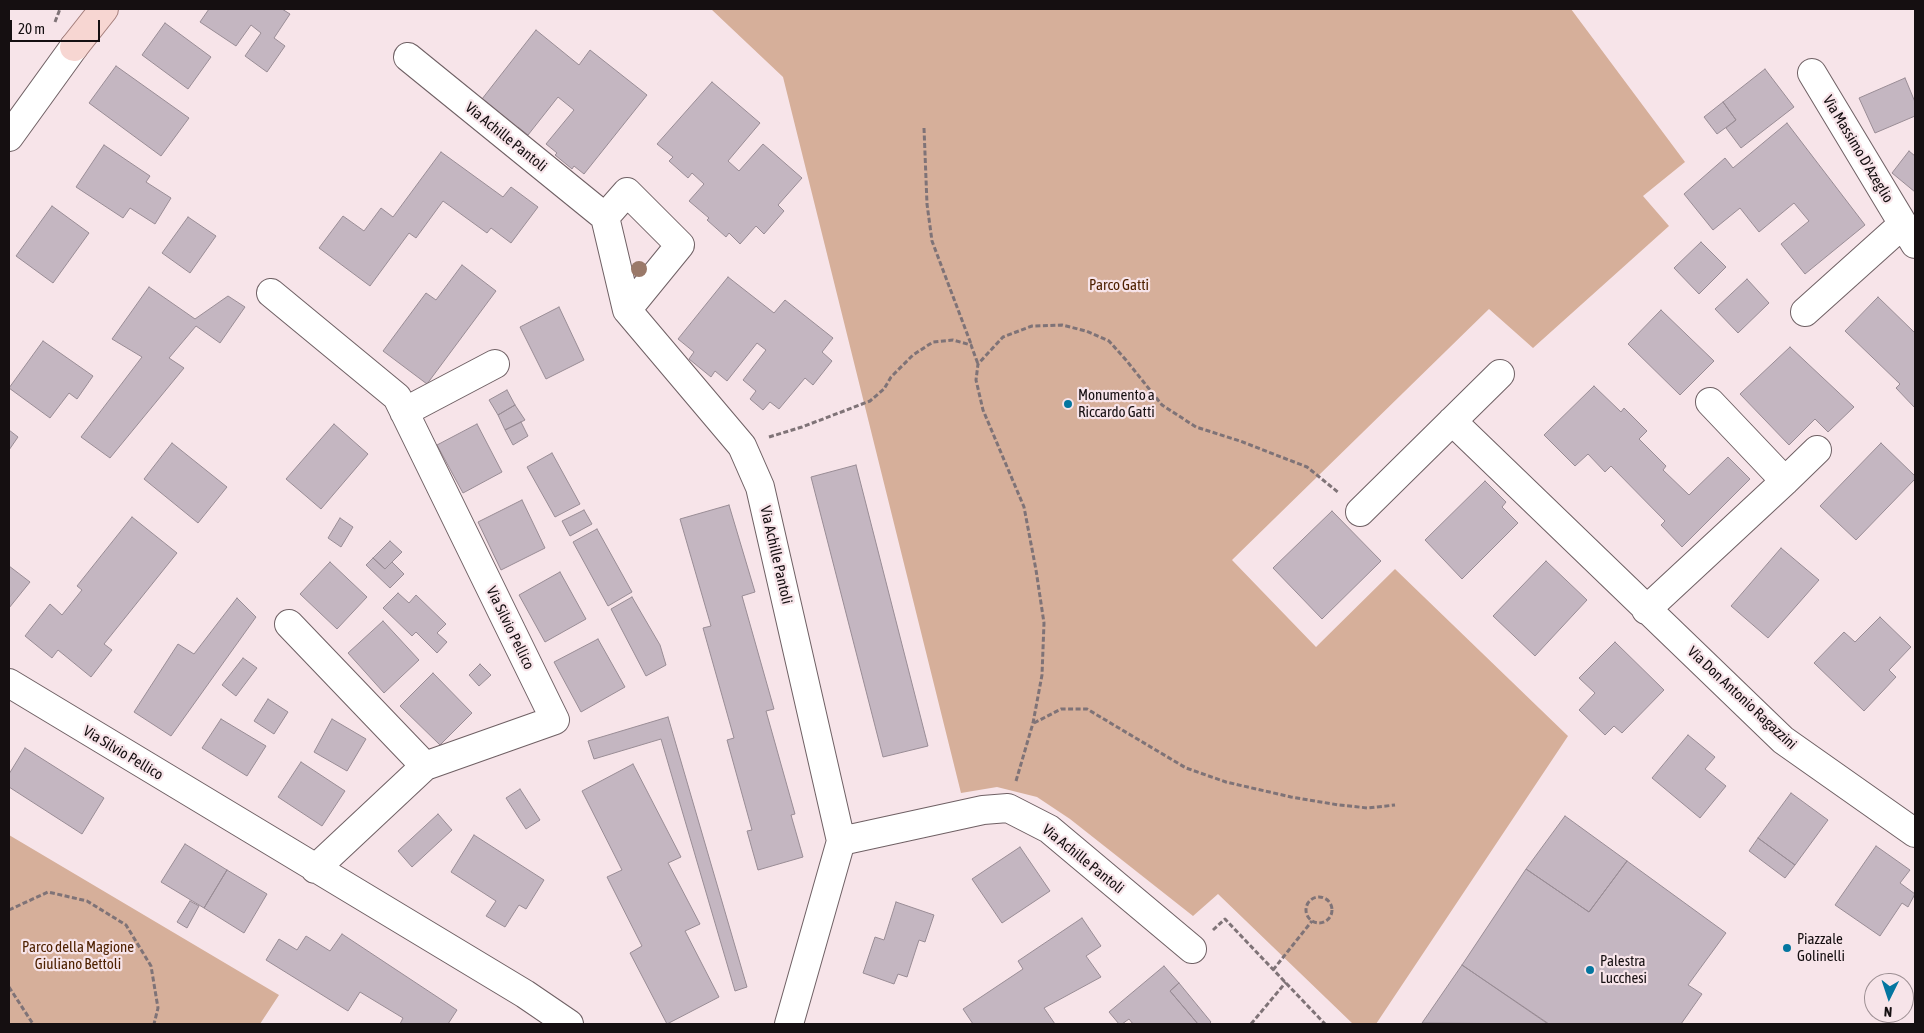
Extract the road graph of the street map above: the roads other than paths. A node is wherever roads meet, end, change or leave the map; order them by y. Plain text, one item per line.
1 (86, 9) edge
2 (104, 9) edge
3 (74, 47) junction
4 (408, 57) dead end
5 (1812, 73) dead end
6 (9, 137) edge
7 (605, 217) junction
8 (1909, 234) edge
9 (271, 293) dead end
10 (627, 310) junction
11 (1805, 312) dead end
12 (495, 364) dead end
13 (1500, 374) dead end
14 (1710, 402) dead end
15 (404, 412) junction
16 (1452, 421) junction
17 (1816, 450) dead end
18 (1785, 481) junction
19 (1360, 512) road end
20 (1646, 610) junction
21 (289, 624) dead end
22 (9, 683) edge
23 (425, 766) junction
24 (1915, 833) edge
25 (841, 841) junction
26 (315, 869) junction
27 (1192, 949) road end
28 (568, 1024) edge
29 (789, 1024) edge

1 - 3 main road
2 - 3 main road
3 - 6 street
4 - 7 street, Via Achille Pantoli
5 - 8 street, Via Massimo D'Azeglio
7 - 10 street, Via Achille Pantoli
7 - 10 street
8 - 11 street, Via Massimo D'Azeglio
9 - 15 street, Via Silvio Pellico
10 - 25 street, Via Achille Pantoli
12 - 15 street
13 - 16 street
14 - 18 street
15 - 23 street, Via Silvio Pellico
16 - 19 street
16 - 20 street, Via Don Antonio Ragazzini
17 - 18 street
18 - 20 street
20 - 24 street, Via Don Antonio Ragazzini
21 - 23 street
22 - 26 street, Via Silvio Pellico
23 - 26 street, Via Silvio Pellico
25 - 27 street, Via Achille Pantoli
25 - 29 street, Via Achille Pantoli
26 - 28 street, Via Silvio Pellico

